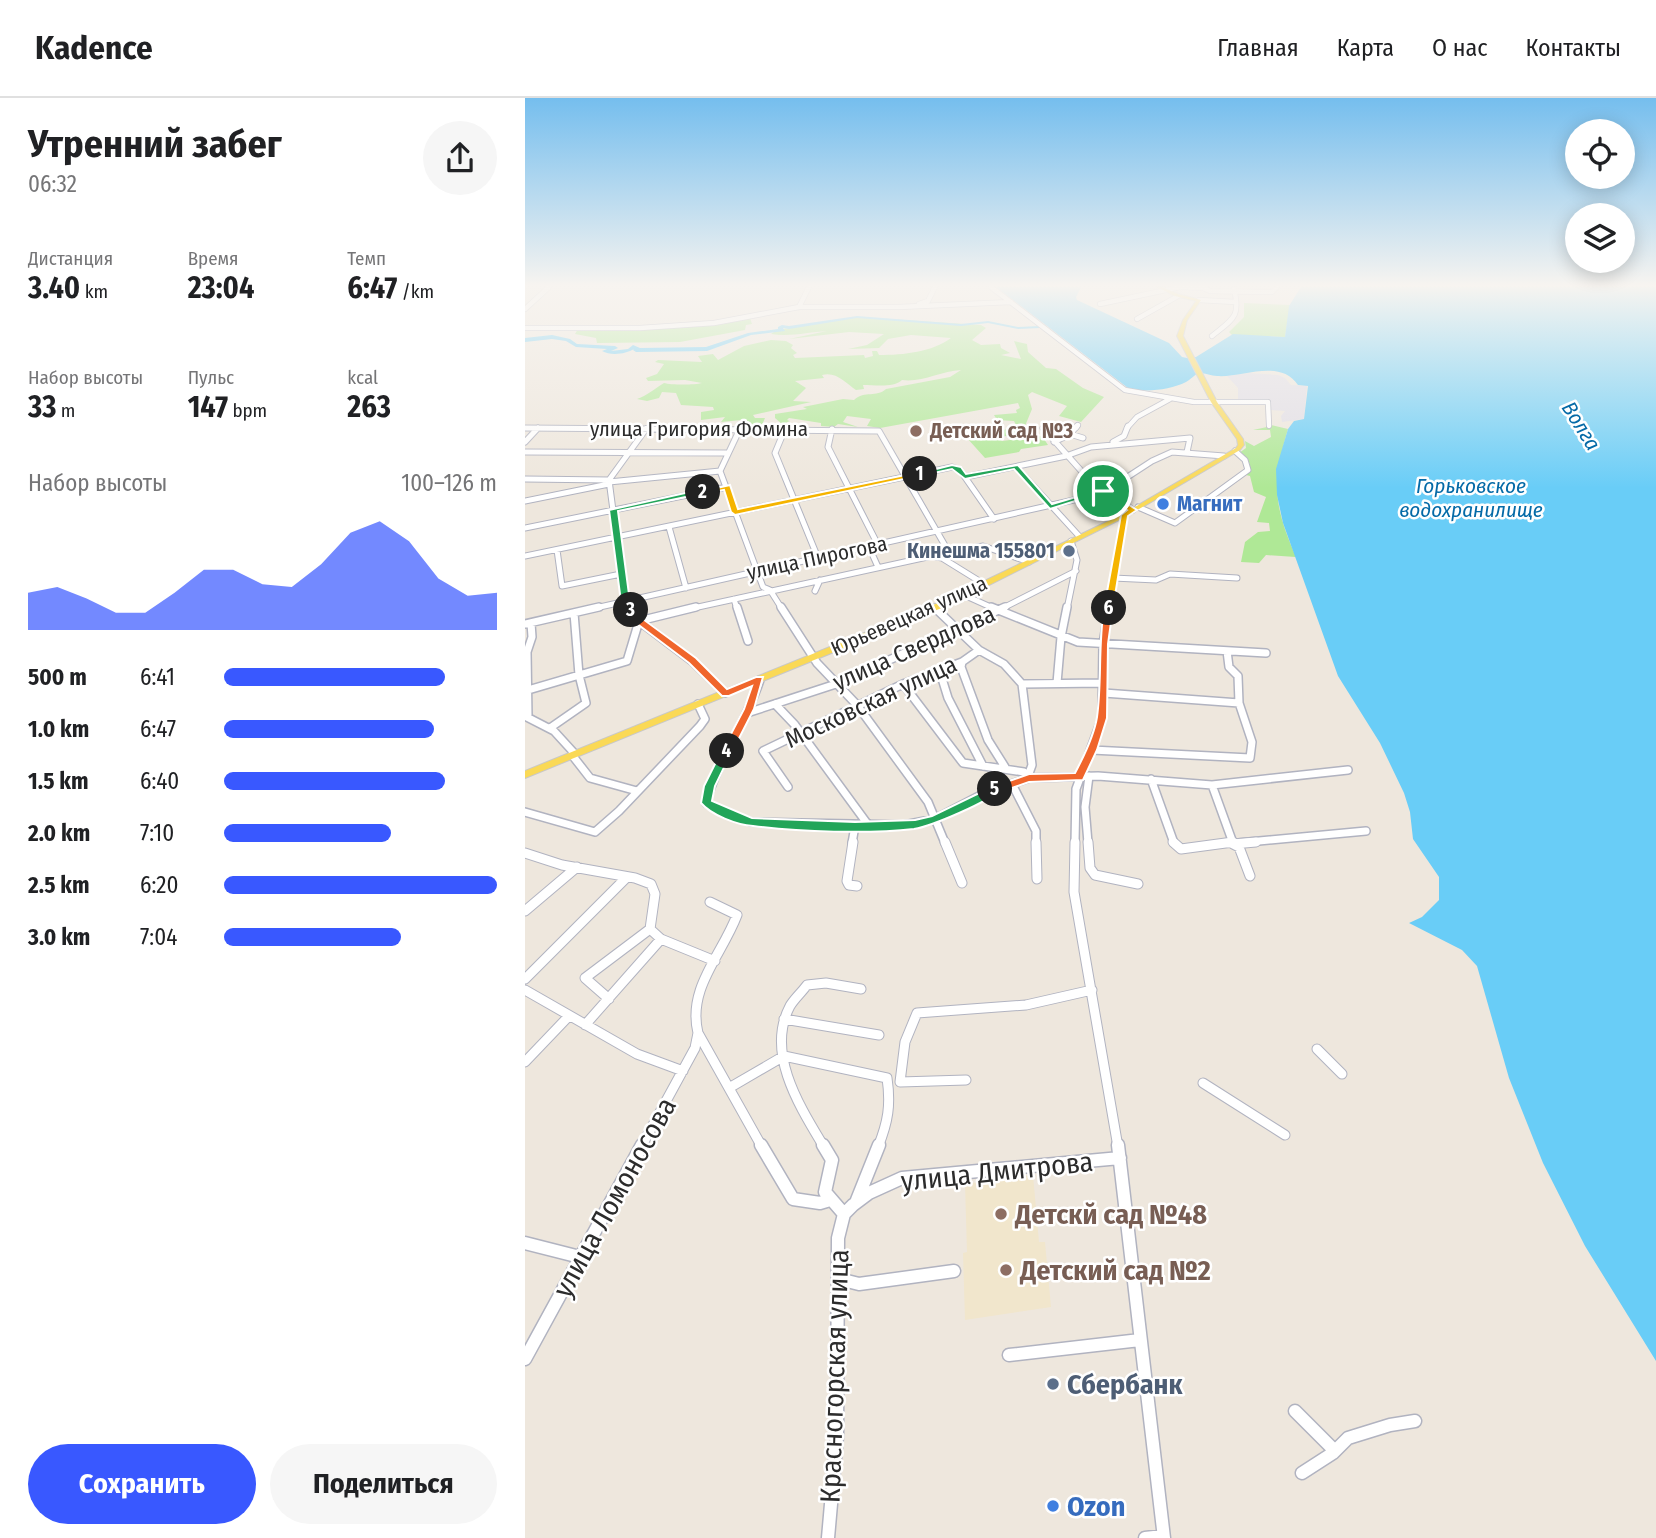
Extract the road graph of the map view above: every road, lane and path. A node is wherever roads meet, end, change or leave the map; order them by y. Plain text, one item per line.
1 (1078, 354) edge
2 (1191, 354) edge
3 (1170, 398) junction
4 (1214, 402) junction
5 (1078, 425) dead end
6 (1269, 426) dead end
7 (527, 427) edge
8 (538, 428) junction
9 (1043, 428) dead end
10 (646, 429) junction
11 (743, 429) junction
12 (785, 429) junction
13 (832, 429) junction
14 (1070, 434) junction
15 (1083, 438) dead end
16 (525, 442) edge
17 (1054, 442) junction
18 (1108, 444) junction
19 (1235, 451) junction
20 (525, 452) edge
21 (1187, 452) junction
22 (629, 453) junction
23 (727, 453) junction
24 (1066, 456) junction
25 (1224, 456) junction
26 (1016, 467) junction
27 (720, 471) junction
28 (904, 477) junction
29 (965, 477) junction
30 (525, 479) edge
31 (609, 482) junction
32 (727, 487) junction
33 (852, 489) junction
34 (1103, 491) junction
35 (793, 501) junction
36 (525, 502) edge
37 (1050, 506) junction
38 (613, 510) junction
39 (1132, 511) junction
40 (735, 512) junction
41 (994, 519) junction
42 (669, 527) junction
43 (525, 528) edge
44 (937, 532) junction
45 (616, 538) junction
46 (1075, 539) junction
47 (878, 545) junction
48 (869, 547) junction
49 (557, 550) junction
50 (935, 555) junction
51 (525, 556) edge
52 (818, 558) junction
53 (1029, 562) junction
54 (878, 567) junction
55 (1076, 571) junction
56 (756, 572) junction
57 (621, 574) junction
58 (1113, 578) junction
59 (1237, 578) dead end
60 (820, 580) junction
61 (985, 584) junction
62 (686, 588) junction
63 (770, 590) junction
64 (815, 591) dead end
65 (964, 595) junction
66 (734, 599) junction
67 (625, 602) junction
68 (935, 608) junction
69 (1000, 610) junction
70 (574, 613) junction
71 (639, 621) junction
72 (528, 624) edge
73 (960, 630) junction
74 (1061, 637) junction
75 (748, 641) dead end
76 (1103, 644) junction
77 (979, 650) junction
78 (1227, 651) junction
79 (1266, 653) dead end
80 (815, 657) junction
81 (962, 662) junction
82 (940, 672) junction
83 (579, 675) junction
84 (759, 680) junction
85 (839, 683) junction
86 (1057, 683) junction
87 (903, 684) junction
88 (1022, 684) junction
89 (1103, 688) junction
90 (527, 691) edge
91 (725, 694) junction
92 (698, 704) junction
93 (775, 704) junction
94 (1238, 704) junction
95 (857, 705) junction
96 (747, 713) junction
97 (526, 716) edge
98 (549, 728) junction
99 (802, 734) junction
100 (1092, 750) junction
101 (574, 754) junction
102 (983, 766) junction
103 (1005, 767) junction
104 (1348, 771) dead end
105 (525, 775) edge
106 (1084, 776) junction
107 (1029, 777) junction
108 (1151, 779) junction
109 (1012, 784) junction
110 (1212, 785) junction
111 (788, 787) dead end
112 (637, 791) junction
113 (525, 812) edge
114 (935, 819) junction
115 (855, 826) junction
116 (869, 827) junction
117 (1366, 831) dead end
118 (1233, 844) junction
119 (525, 853) edge
120 (577, 867) junction
121 (1250, 876) dead end
122 (626, 878) junction
123 (1037, 879) dead end
124 (962, 883) dead end
125 (1138, 884) dead end
126 (857, 886) dead end
127 (711, 902) dead end
128 (525, 911) edge
129 (650, 929) junction
130 (661, 939) junction
131 (715, 961) junction
132 (525, 979) edge
133 (861, 989) dead end
134 (525, 990) edge
135 (1092, 990) junction
136 (609, 999) junction
137 (568, 1017) junction
138 (784, 1019) junction
139 (585, 1025) junction
140 (698, 1032) junction
141 (879, 1035) dead end
142 (1317, 1049) dead end
143 (784, 1056) junction
144 (525, 1062) edge
145 (683, 1071) junction
146 (1342, 1074) dead end
147 (966, 1080) dead end
148 (1203, 1083) dead end
149 (729, 1088) junction
150 (1285, 1135) dead end
151 (1120, 1158) junction
152 (830, 1199) junction
153 (856, 1202) junction
154 (843, 1214) junction
155 (525, 1243) edge
156 (580, 1257) junction
157 (954, 1271) dead end
158 (839, 1279) junction
159 (1140, 1340) junction
160 (1009, 1355) dead end
161 (525, 1359) edge
162 (1295, 1411) dead end
163 (1415, 1421) dead end
164 (1335, 1451) junction
165 (1302, 1473) dead end
166 (1164, 1537) edge
167 (828, 1538) edge
168 (1145, 1538) edge

1 - 3 street
2 - 4 main road
3 - 4 street
3 - 18 street
4 - 6 street
4 - 19 main road
5 - 14 street
7 - 8 street, улица Григория Фомина
8 - 10 street, улица Григория Фомина
8 - 16 street
9 - 17 street
10 - 11 street, улица Григория Фомина
10 - 22 street
11 - 12 street, улица Григория Фомина
11 - 23 street
12 - 13 street, улица Григория Фомина
12 - 35 street
13 - 28 street, улица Григория Фомина
13 - 33 street
14 - 15 street
14 - 17 street
17 - 24 street
18 - 21 street
18 - 24 street
19 - 25 main road, Юрьевецкая улица
19 - 39 street
20 - 22 street
21 - 25 street, улица Пирогова
21 - 34 street, улица Пирогова
22 - 23 street
22 - 31 street
23 - 27 street
24 - 26 street
24 - 34 street
25 - 39 main road, Юрьевецкая улица
26 - 29 street
26 - 37 street
27 - 31 street
27 - 32 street
28 - 29 street
28 - 33 street
28 - 44 street
29 - 41 street
30 - 31 street
31 - 36 street
31 - 38 street
32 - 38 street
32 - 40 street
33 - 35 street
33 - 47 street
34 - 37 street, улица Пирогова
34 - 39 street
35 - 40 street
35 - 52 street
37 - 41 street, улица Пирогова
37 - 46 street
38 - 43 street
38 - 45 street
39 - 46 main road, Юрьевецкая улица
39 - 58 street
40 - 42 street
40 - 56 street
41 - 44 street, улица Пирогова
42 - 45 street
42 - 62 street
44 - 47 street, улица Пирогова
44 - 50 street
45 - 49 street
45 - 57 street
46 - 53 main road, Юрьевецкая улица
46 - 55 street
47 - 48 street, улица Пирогова
48 - 52 street, улица Пирогова
48 - 54 street
49 - 51 street
49 - 57 street
50 - 53 street
50 - 54 street
50 - 61 street
52 - 56 street, улица Пирогова
53 - 61 main road, Юрьевецкая улица
54 - 60 street
55 - 69 street, улица Свердлова
55 - 74 street
56 - 62 street, улица Пирогова
56 - 63 street
57 - 67 street
58 - 59 street
58 - 76 street
60 - 63 street
60 - 64 street
61 - 65 main road, Юрьевецкая улица
62 - 67 street, улица Пирогова
63 - 66 street
63 - 80 street
65 - 68 main road, Юрьевецкая улица
65 - 69 street
66 - 71 street
66 - 75 street
67 - 70 street, улица Пирогова
67 - 71 street
68 - 73 street
68 - 80 main road, Юрьевецкая улица
69 - 73 street, улица Свердлова
69 - 74 street
70 - 72 street, улица Пирогова
70 - 83 street
71 - 83 street
71 - 91 street
72 - 90 street
73 - 77 street
73 - 85 street, улица Свердлова
74 - 76 street
74 - 86 street
76 - 78 street
76 - 89 street
77 - 81 street, Московская улица
77 - 88 street
78 - 79 street
78 - 94 street
80 - 84 main road, Юрьевецкая улица
80 - 85 street
81 - 82 street, Московская улица
81 - 103 street
82 - 87 street, Московская улица
82 - 102 street
83 - 90 street
83 - 98 street
84 - 91 main road, Юрьевецкая улица
84 - 96 street
85 - 93 street, улица Свердлова
85 - 95 street
86 - 88 street
86 - 89 street
87 - 95 street, Московская улица
87 - 102 street
88 - 107 street
89 - 94 street
89 - 100 street
90 - 97 street
91 - 92 main road, Юрьевецкая улица
92 - 101 main road, Юрьевецкая улица
92 - 112 street
93 - 96 street, улица Свердлова
93 - 99 street
94 - 100 street
95 - 99 street, Московская улица
95 - 114 street
96 - 115 street
97 - 98 street
98 - 101 street
99 - 111 street, Московская улица
99 - 116 street
100 - 106 street
101 - 105 main road, Юрьевецкая улица
101 - 112 street
102 - 103 street
103 - 107 street
104 - 110 street
106 - 107 street
106 - 108 street
106 - 125 street
106 - 135 street
107 - 109 street
108 - 110 street
108 - 118 street
109 - 114 street
109 - 123 street
110 - 118 street
112 - 113 street
114 - 116 street
114 - 124 street
115 - 116 street
115 - 126 street
117 - 118 street
118 - 121 street
119 - 120 street
120 - 122 street
120 - 128 street
122 - 129 street
122 - 132 street
127 - 131 street
129 - 130 street
129 - 136 street
130 - 131 street
130 - 136 street
131 - 140 street
133 - 138 street
134 - 137 street
135 - 147 street
135 - 151 street
136 - 139 street
137 - 139 street
137 - 144 street
138 - 141 street
138 - 143 street
139 - 145 street
140 - 145 street, улица Ломоносова
140 - 149 street
142 - 146 street
143 - 149 street
143 - 152 street
143 - 153 street
145 - 156 street, улица Ломоносова
148 - 150 street
149 - 152 street
151 - 153 street, улица Дмитрова
151 - 159 street
152 - 154 street
153 - 154 street, улица Дмитрова
154 - 158 street, Красногорская улица
155 - 156 street
156 - 161 street, улица Ломоносова
157 - 158 street
158 - 167 street, Красногорская улица
159 - 160 street
159 - 166 street
162 - 164 street
163 - 164 street
164 - 165 street
166 - 168 street

